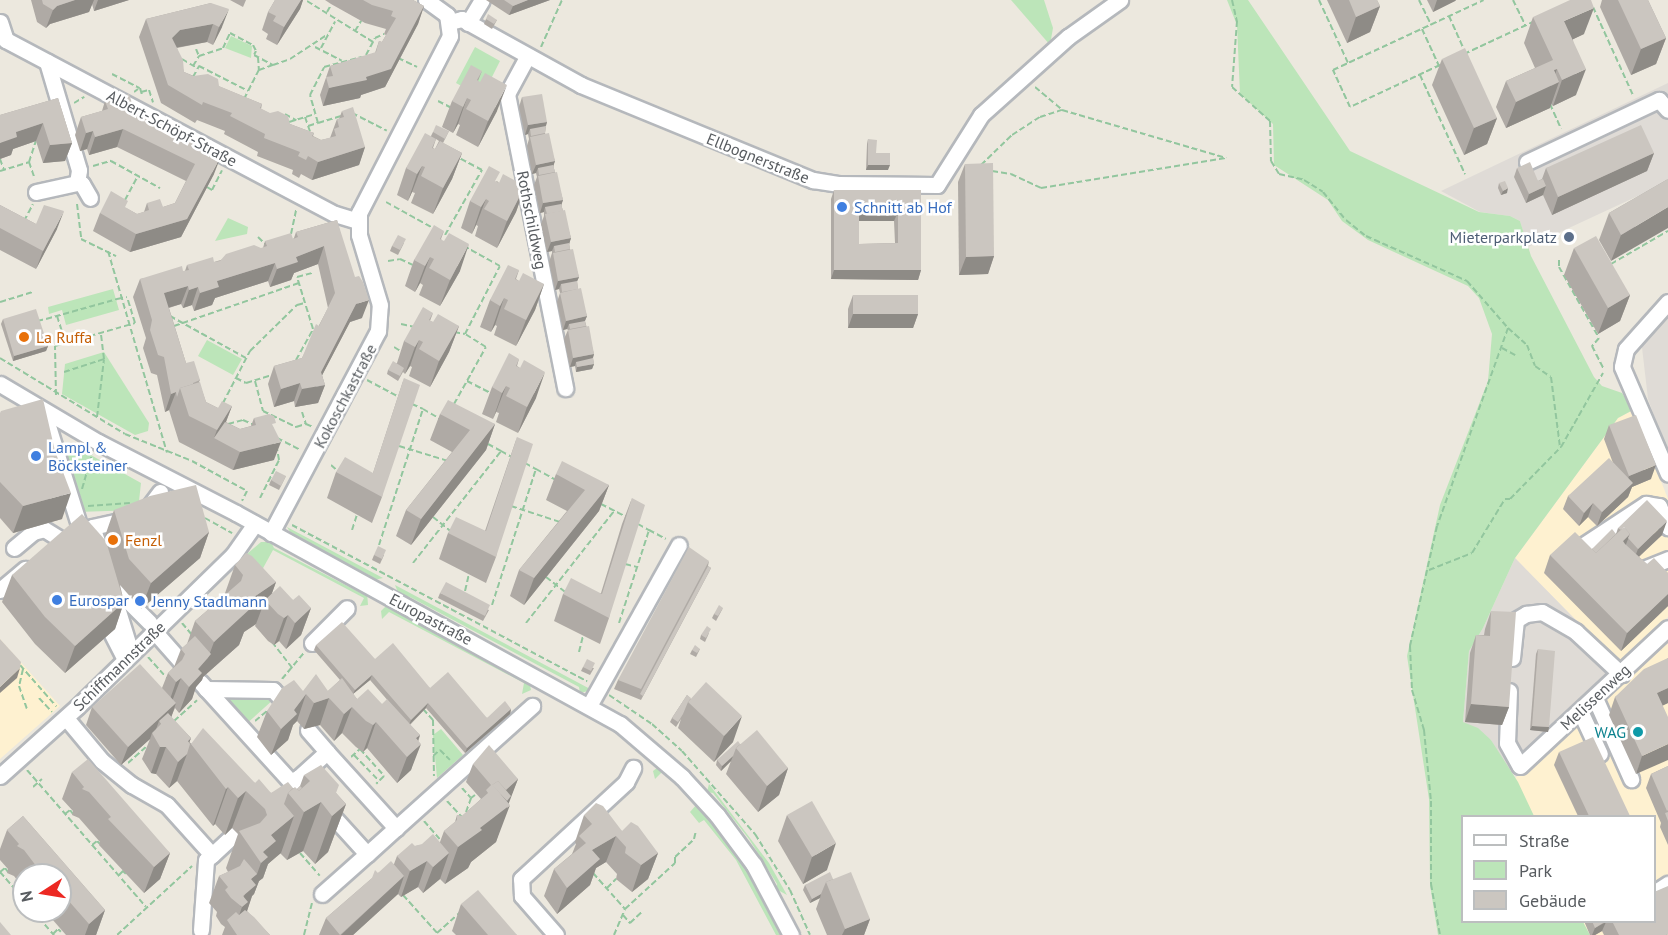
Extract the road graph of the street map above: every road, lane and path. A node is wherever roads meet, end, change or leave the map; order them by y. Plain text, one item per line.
1 (426, 0) edge
2 (482, 0) edge
3 (562, 0) edge
4 (1120, 0) edge
5 (1233, 0) edge
6 (1319, 0) edge
7 (1419, 0) edge
8 (1484, 0) edge
9 (1513, 0) edge
10 (1590, 0) edge
11 (307, 2) dead end
12 (331, 4) dead end
13 (327, 12) junction
14 (1449, 16) junction
15 (361, 21) dead end
16 (1534, 21) edge
17 (0, 22) edge
18 (335, 22) junction
19 (450, 22) junction
20 (468, 23) junction
21 (1431, 25) junction
22 (1525, 26) junction
23 (1422, 29) junction
24 (355, 32) junction
25 (328, 34) junction
26 (384, 34) edge
27 (372, 43) junction
28 (315, 47) dead end
29 (196, 49) dead end
30 (381, 49) edge
31 (320, 50) junction
32 (1466, 53) junction
33 (390, 54) edge
34 (175, 56) edge
35 (199, 56) junction
36 (258, 57) junction
37 (1457, 57) edge
38 (365, 58) junction
39 (530, 59) junction
40 (371, 61) edge
41 (47, 62) junction
42 (343, 62) junction
43 (1448, 62) edge
44 (1348, 63) junction
45 (273, 65) junction
46 (193, 66) junction
47 (1439, 66) junction
48 (197, 68) junction
49 (422, 69) dead end
50 (260, 70) junction
51 (112, 75) dead end
52 (1025, 75) junction
53 (1420, 75) junction
54 (189, 84) edge
55 (138, 89) dead end
56 (103, 91) junction
57 (248, 91) junction
58 (1632, 95) dead end
59 (1546, 96) edge
60 (438, 101) dead end
61 (240, 106) edge
62 (61, 109) junction
63 (452, 109) edge
64 (1062, 110) junction
65 (1668, 110) edge
66 (285, 114) edge
67 (315, 114) junction
68 (305, 117) junction
69 (296, 120) junction
70 (287, 123) edge
71 (318, 123) junction
72 (308, 126) junction
73 (1561, 129) dead end
74 (389, 132) dead end
75 (36, 141) dead end
76 (314, 142) edge
77 (451, 154) edge
78 (0, 159) edge
79 (29, 162) dead end
80 (1527, 162) edge
81 (979, 166) edge
82 (4, 170) dead end
83 (987, 171) edge
84 (1465, 174) dead end
85 (138, 176) junction
86 (78, 177) junction
87 (216, 181) edge
88 (207, 187) edge
89 (160, 188) dead end
90 (36, 192) dead end
91 (299, 195) junction
92 (90, 198) dead end
93 (386, 202) dead end
94 (123, 204) edge
95 (462, 204) junction
96 (471, 209) edge
97 (358, 221) junction
98 (1668, 231) edge
99 (445, 235) junction
100 (290, 236) edge
101 (258, 237) dead end
102 (454, 240) edge
103 (272, 242) edge
104 (463, 245) edge
105 (108, 251) junction
106 (116, 256) dead end
107 (1559, 260) dead end
108 (388, 261) dead end
109 (1607, 266) edge
110 (416, 267) edge
111 (312, 273) dead end
112 (299, 283) junction
113 (32, 292) dead end
114 (0, 302) edge
115 (481, 302) junction
116 (1668, 302) edge
117 (305, 303) junction
118 (490, 307) edge
119 (37, 312) edge
120 (164, 313) edge
121 (57, 316) junction
122 (37, 321) edge
123 (181, 322) junction
124 (400, 324) dead end
125 (41, 325) edge
126 (130, 325) junction
127 (422, 328) edge
128 (1508, 328) junction
129 (443, 331) edge
130 (100, 333) junction
131 (465, 334) junction
132 (176, 335) edge
133 (66, 343) junction
134 (55, 346) junction
135 (394, 347) dead end
136 (47, 348) edge
137 (1502, 348) junction
138 (403, 353) dead end
139 (1515, 355) dead end
140 (0, 358) edge
141 (246, 358) junction
142 (105, 359) junction
143 (292, 368) edge
144 (1603, 368) dead end
145 (283, 371) edge
146 (64, 372) dead end
147 (1603, 373) dead end
148 (357, 374) junction
149 (236, 378) junction
150 (255, 380) junction
151 (467, 381) junction
152 (0, 384) edge
153 (566, 388) dead end
154 (492, 394) edge
155 (56, 395) junction
156 (423, 409) junction
157 (219, 411) edge
158 (450, 411) edge
159 (302, 412) dead end
160 (97, 417) junction
161 (445, 421) edge
162 (306, 423) junction
163 (48, 426) edge
164 (220, 426) edge
165 (259, 428) edge
166 (318, 430) dead end
167 (483, 441) edge
168 (399, 446) edge
169 (1561, 447) junction
170 (410, 449) junction
171 (501, 451) junction
172 (306, 452) dead end
173 (167, 453) junction
174 (92, 455) dead end
175 (455, 463) edge
176 (331, 465) dead end
177 (536, 469) junction
178 (339, 472) edge
179 (1668, 474) edge
180 (566, 485) edge
181 (160, 492) edge
182 (81, 496) dead end
183 (260, 498) dead end
184 (596, 501) edge
185 (139, 503) edge
186 (240, 505) dead end
187 (78, 506) dead end
188 (512, 506) edge
189 (523, 510) junction
190 (614, 511) junction
191 (357, 515) dead end
192 (433, 517) edge
193 (287, 522) dead end
194 (255, 524) junction
195 (569, 524) edge
196 (443, 525) junction
197 (86, 527) junction
198 (1668, 527) edge
199 (352, 530) dead end
200 (649, 530) junction
201 (452, 532) edge
202 (271, 533) junction
203 (63, 541) junction
204 (379, 545) edge
205 (679, 545) joint
206 (1576, 550) edge
207 (38, 558) junction
208 (1668, 559) edge
209 (413, 563) dead end
210 (625, 564) edge
211 (637, 567) junction
212 (1429, 570) junction
213 (1638, 571) edge
214 (469, 574) dead end
215 (546, 577) edge
216 (3, 582) edge
217 (110, 583) junction
218 (556, 585) junction
219 (465, 591) edge
220 (565, 592) edge
221 (492, 605) edge
222 (347, 608) dead end
223 (180, 621) dead end
224 (526, 623) dead end
225 (152, 627) junction
226 (1668, 628) edge
227 (111, 632) edge
228 (615, 633) dead end
229 (583, 636) dead end
230 (196, 642) edge
231 (272, 642) dead end
232 (128, 643) dead end
233 (312, 643) joint
234 (579, 652) dead end
235 (145, 654) dead end
236 (125, 660) junction
237 (17, 662) edge
238 (183, 664) edge
239 (292, 668) junction
240 (23, 669) junction
241 (1621, 674) junction
242 (172, 683) edge
243 (205, 687) junction
244 (599, 689) junction
245 (277, 695) junction
246 (39, 698) dead end
247 (1595, 698) junction
248 (590, 705) junction
249 (532, 706) dead end
250 (421, 707) edge
251 (27, 709) dead end
252 (1580, 711) junction
253 (294, 712) edge
254 (59, 714) junction
255 (261, 716) junction
256 (267, 723) edge
257 (655, 726) dead end
258 (166, 728) edge
259 (308, 730) dead end
260 (244, 731) junction
261 (150, 743) edge
262 (327, 752) junction
263 (354, 754) junction
264 (433, 756) junction
265 (1604, 765) edge
266 (340, 766) junction
267 (25, 768) dead end
268 (633, 768) dead end
269 (117, 773) junction
270 (456, 774) junction
271 (0, 776) edge
272 (42, 778) dead end
273 (1631, 778) dead end
274 (38, 782) junction
275 (379, 782) junction
276 (291, 784) junction
277 (33, 787) dead end
278 (437, 791) junction
279 (365, 794) junction
280 (415, 811) junction
281 (66, 814) junction
282 (73, 814) dead end
283 (464, 819) junction
284 (456, 826) edge
285 (396, 828) junction
286 (696, 830) dead end
287 (236, 833) dead end
288 (448, 833) edge
289 (441, 840) junction
290 (100, 844) dead end
291 (92, 845) junction
292 (446, 846) edge
293 (434, 847) edge
294 (300, 853) dead end
295 (367, 854) junction
296 (212, 855) junction
297 (0, 872) edge
298 (8, 872) dead end
299 (592, 872) edge
300 (126, 874) dead end
301 (119, 875) junction
302 (616, 879) dead end
303 (12, 886) edge
304 (607, 888) junction
305 (326, 891) junction
306 (403, 895) dead end
307 (146, 907) junction
308 (625, 909) junction
309 (463, 910) edge
310 (642, 912) dead end
311 (458, 915) junction
312 (623, 915) junction
313 (463, 921) edge
314 (201, 930) dead end
315 (61, 932) dead end
316 (53, 934) edge
317 (438, 934) edge
318 (117, 935) edge
319 (304, 935) edge
320 (556, 935) edge
321 (614, 935) edge
322 (791, 935) edge
323 (1440, 935) edge

1 - 19 street
2 - 20 street
3 - 39 path
4 - 52 street, Ellbognerstraße
5 - 128 path
6 - 44 path
7 - 21 path
8 - 14 path
9 - 22 path
10 - 58 path
11 - 13 path
12 - 13 path
13 - 18 path
14 - 21 path
14 - 32 path
15 - 24 path
16 - 22 path
17 - 41 street, Albert-Schöpf-Straße
18 - 24 path
18 - 25 path
19 - 20 street, Ellbognerstraße
19 - 97 street
20 - 39 street, Ellbognerstraße
21 - 23 path
22 - 32 path
23 - 44 path
23 - 47 path
24 - 27 path
25 - 31 path
25 - 45 path
26 - 27 path
27 - 30 path
27 - 38 path
28 - 31 path
29 - 35 path
31 - 42 path
32 - 37 path
33 - 49 path
34 - 46 path
35 - 36 path
35 - 46 path
36 - 45 path
36 - 50 path
38 - 40 path
38 - 42 path
39 - 52 street, Ellbognerstraße
39 - 153 street, Rothschildweg
41 - 56 street, Albert-Schöpf-Straße
41 - 62 street
42 - 67 path
43 - 47 path
44 - 53 path
45 - 50 path
46 - 48 path
47 - 53 path
48 - 54 path
48 - 57 path
50 - 57 path
51 - 55 path
52 - 64 path
53 - 84 path
56 - 62 path
56 - 91 street, Albert-Schöpf-Straße
57 - 61 path
59 - 73 path
60 - 63 path
62 - 86 street
64 - 81 path
64 - 83 path
65 - 80 street
66 - 69 path
67 - 68 path
67 - 71 path
68 - 69 path
68 - 72 path
69 - 70 path
71 - 72 path
71 - 74 path
72 - 76 path
75 - 79 path
77 - 95 path
78 - 82 path
85 - 86 path
85 - 89 path
85 - 94 path
86 - 90 street
86 - 92 street
86 - 105 path
87 - 88 path
91 - 97 street, Albert-Schöpf-Straße
91 - 100 path
93 - 99 path
95 - 96 path
95 - 99 path
97 - 148 street, Kokoschkastraße
98 - 109 path
99 - 102 path
101 - 103 path
104 - 115 path
105 - 106 path
105 - 126 path
107 - 144 path
108 - 110 path
111 - 112 path
112 - 117 path
112 - 123 path
113 - 114 path
115 - 118 path
115 - 131 path
116 - 179 street
117 - 141 path
117 - 143 path
119 - 125 path
120 - 123 path
121 - 122 path, bridge
121 - 126 path, bridge
121 - 133 path
123 - 132 path
123 - 141 path
124 - 127 path
126 - 130 path
126 - 173 path
128 - 137 path
128 - 169 path
129 - 131 path
130 - 133 path
130 - 142 path
131 - 151 path
133 - 134 path
134 - 136 path
134 - 155 path
135 - 138 path
137 - 139 path
137 - 212 path
140 - 155 path
141 - 149 path
142 - 146 path
142 - 160 path
145 - 150 path
147 - 169 path
148 - 156 path
148 - 202 street, Kokoschkastraße
149 - 150 path
149 - 157 path
150 - 162 path
151 - 154 path
151 - 158 path
152 - 194 street, Europastraße
155 - 160 path
156 - 161 path
156 - 170 path
159 - 162 path
160 - 173 path
162 - 166 path
163 - 197 street
164 - 165 path
167 - 171 path
168 - 170 path
169 - 212 path
170 - 175 path
170 - 204 path
171 - 177 path
171 - 196 path
172 - 183 path
173 - 186 path
174 - 182 path
176 - 178 path
177 - 180 path
177 - 189 path
181 - 197 street
184 - 190 path
185 - 187 path
188 - 189 path
189 - 195 path
189 - 221 path
190 - 200 path
190 - 218 path
191 - 199 path
192 - 196 path
193 - 244 path
194 - 202 street, Europastraße
194 - 225 street, Schiffmannstraße
196 - 201 path
196 - 209 path
197 - 203 street
197 - 217 street
198 - 206 street
200 - 205 path
200 - 211 path
202 - 248 street, Europastraße
203 - 207 street
203 - 207 street
205 - 244 street
207 - 216 street
208 - 213 street
210 - 211 path
211 - 228 path
212 - 323 path
214 - 219 path
215 - 218 path
217 - 225 street
217 - 232 street
218 - 220 path
218 - 224 path
222 - 233 street
223 - 230 path
225 - 236 street, Schiffmannstraße
225 - 238 street
226 - 241 street, Melissenweg
227 - 236 street
229 - 234 path
231 - 239 path
233 - 239 path
235 - 242 path
236 - 254 street, Schiffmannstraße
237 - 240 path
239 - 245 path
240 - 251 path
240 - 254 path
241 - 247 street, Melissenweg
241 - 252 street, Melissenweg
243 - 245 street
243 - 258 path
243 - 260 street
244 - 248 street
244 - 257 path
245 - 253 street
245 - 255 path
246 - 254 path
247 - 252 street, Melissenweg
247 - 273 street
248 - 322 street, Europastraße
249 - 270 street
250 - 264 path
252 - 265 street
254 - 269 street
254 - 271 street, Schiffmannstraße
255 - 256 path
255 - 260 path
259 - 262 street
260 - 276 street
261 - 269 path
262 - 266 street
262 - 276 street
263 - 266 path
263 - 275 path
263 - 275 path
264 - 270 path
264 - 278 path
266 - 279 street
267 - 274 path
268 - 320 street
269 - 296 street
270 - 278 street
270 - 283 path
272 - 274 path
274 - 277 path
274 - 281 path
275 - 279 path
276 - 295 street
278 - 280 street
278 - 283 path
279 - 285 street
280 - 285 street
280 - 289 path
281 - 282 path
281 - 291 path
283 - 284 path
285 - 295 street
286 - 308 path
287 - 296 street
288 - 289 path
289 - 292 path
289 - 293 path
290 - 291 path
291 - 301 path
294 - 305 path
295 - 305 street
296 - 307 path
296 - 314 street
297 - 298 path
297 - 303 path
299 - 304 path
300 - 301 path
301 - 307 path
302 - 304 path
304 - 308 path
305 - 319 path
306 - 317 path
307 - 318 path
308 - 312 path
309 - 311 path
310 - 312 path
311 - 313 path
311 - 317 path
312 - 321 path
315 - 316 path

